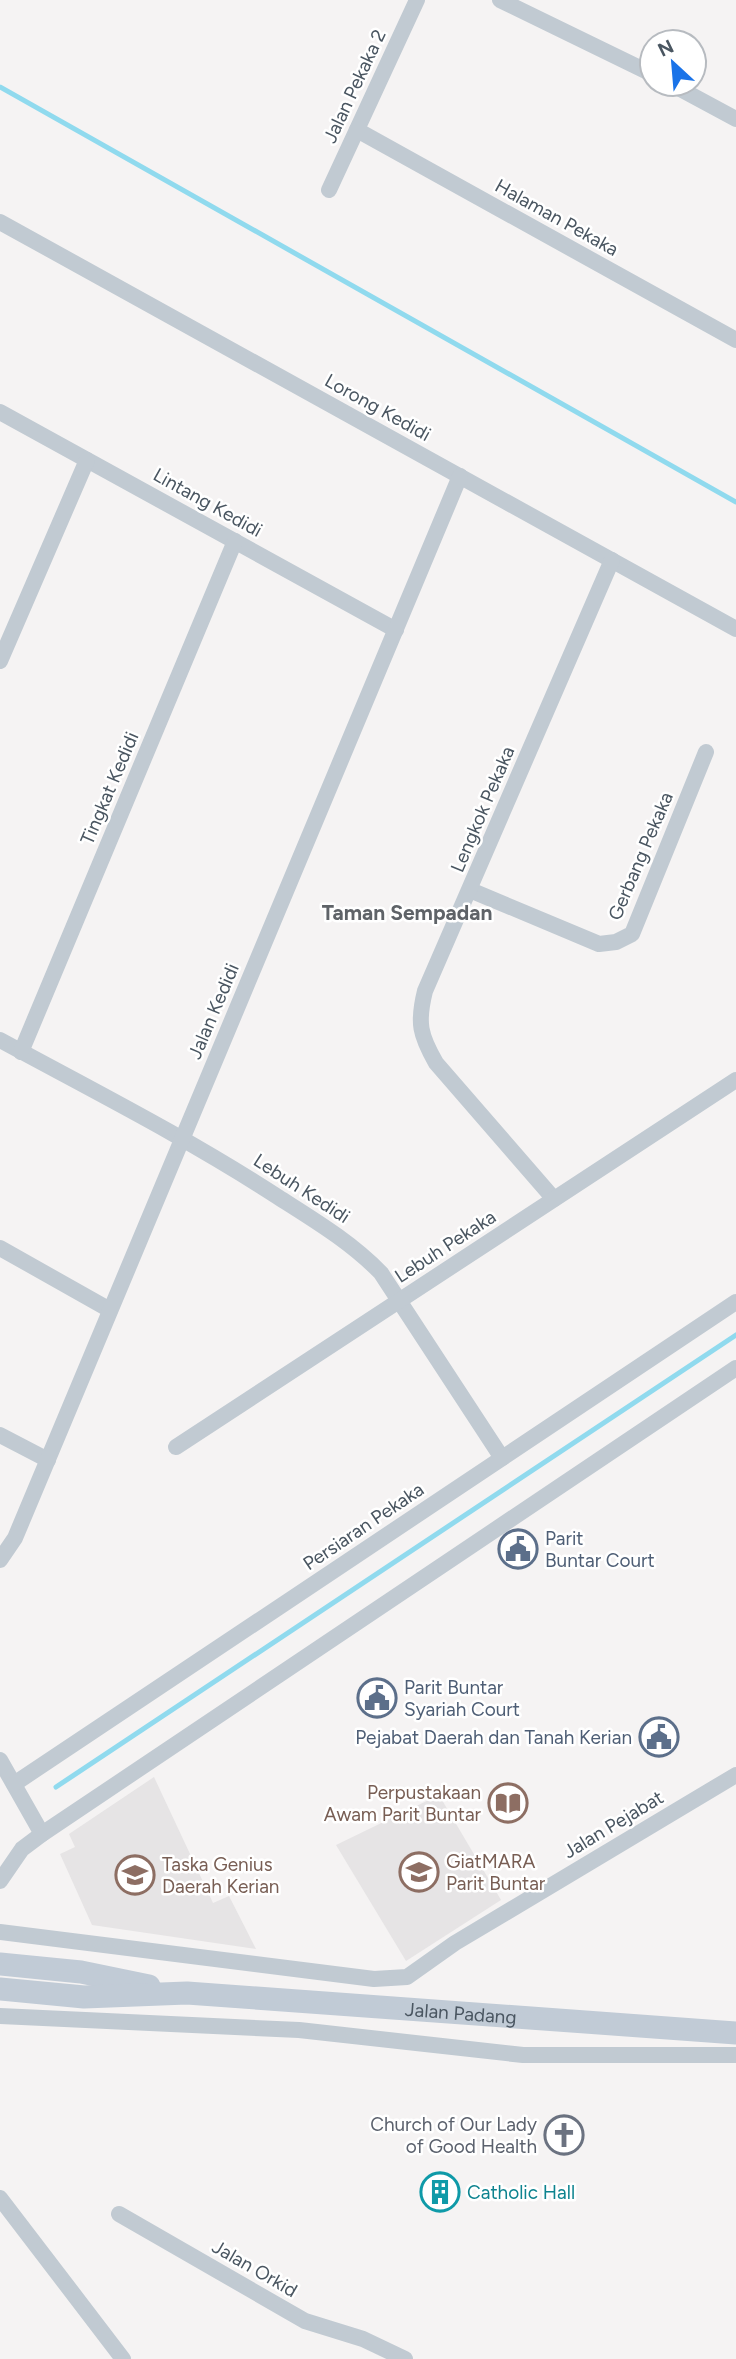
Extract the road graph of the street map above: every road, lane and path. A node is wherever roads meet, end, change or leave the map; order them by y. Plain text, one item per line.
1 (417, 0) edge
2 (500, 0) edge
3 (638, 68) edge
4 (697, 98) edge
5 (736, 119) edge
6 (357, 130) junction
7 (329, 190) dead end
8 (0, 222) edge
9 (736, 341) edge
10 (0, 412) edge
11 (87, 460) junction
12 (460, 476) junction
13 (235, 541) junction
14 (612, 560) junction
15 (736, 629) edge
16 (396, 630) junction
17 (0, 661) edge
18 (706, 752) dead end
19 (470, 890) junction
20 (0, 1040) edge
21 (21, 1052) junction
22 (736, 1080) edge
23 (182, 1139) junction
24 (554, 1199) junction
25 (0, 1248) edge
26 (400, 1301) junction
27 (736, 1302) edge
28 (110, 1310) junction
29 (736, 1368) edge
30 (0, 1436) edge
31 (176, 1447) dead end
32 (502, 1458) junction
33 (48, 1460) junction
34 (0, 1560) edge
35 (0, 1760) edge
36 (736, 1775) edge
37 (14, 1784) junction
38 (42, 1833) junction
39 (0, 1881) edge
40 (0, 1932) edge
41 (0, 1964) edge
42 (0, 1989) edge
43 (187, 1993) junction
44 (0, 2016) edge
45 (736, 2033) edge
46 (736, 2055) edge
47 (0, 2198) edge
48 (119, 2214) dead end
49 (123, 2359) edge
50 (405, 2359) edge

1 - 6 street, Jalan Pekaka 2
2 - 3 street
4 - 5 street
6 - 7 street, Jalan Pekaka 2
6 - 9 street, Halaman Pekaka
8 - 12 street, Lorong Kedidi
10 - 11 street, Lintang Kedidi
11 - 13 street, Lintang Kedidi
11 - 17 street
12 - 14 street, Lorong Kedidi
12 - 16 street, Jalan Kedidi
13 - 16 street, Lintang Kedidi
13 - 21 street, Tingkat Kedidi
14 - 15 street, Lorong Kedidi
14 - 19 street, Lengkok Pekaka
16 - 23 street, Jalan Kedidi
18 - 19 street, Gerbang Pekaka
19 - 24 street, Lengkok Pekaka
20 - 21 street, Lebuh Kedidi
21 - 23 street, Lebuh Kedidi
22 - 24 street, Lebuh Pekaka
23 - 26 street, Lebuh Kedidi
23 - 28 street, Jalan Kedidi
24 - 26 street, Lebuh Pekaka
25 - 28 street
26 - 31 street, Lebuh Pekaka
26 - 32 street, Lebuh Kedidi
27 - 32 street, Persiaran Pekaka
28 - 33 street, Jalan Kedidi
29 - 38 street
30 - 33 street
32 - 37 street, Persiaran Pekaka
33 - 34 street, Jalan Kedidi
35 - 37 street
36 - 40 street, Jalan Pejabat
37 - 38 street
38 - 39 street
41 - 43 street, Jalan Padang
42 - 43 street, Jalan Padang
43 - 45 street, Jalan Padang
44 - 46 street
47 - 49 street
48 - 50 street, Jalan Orkid

